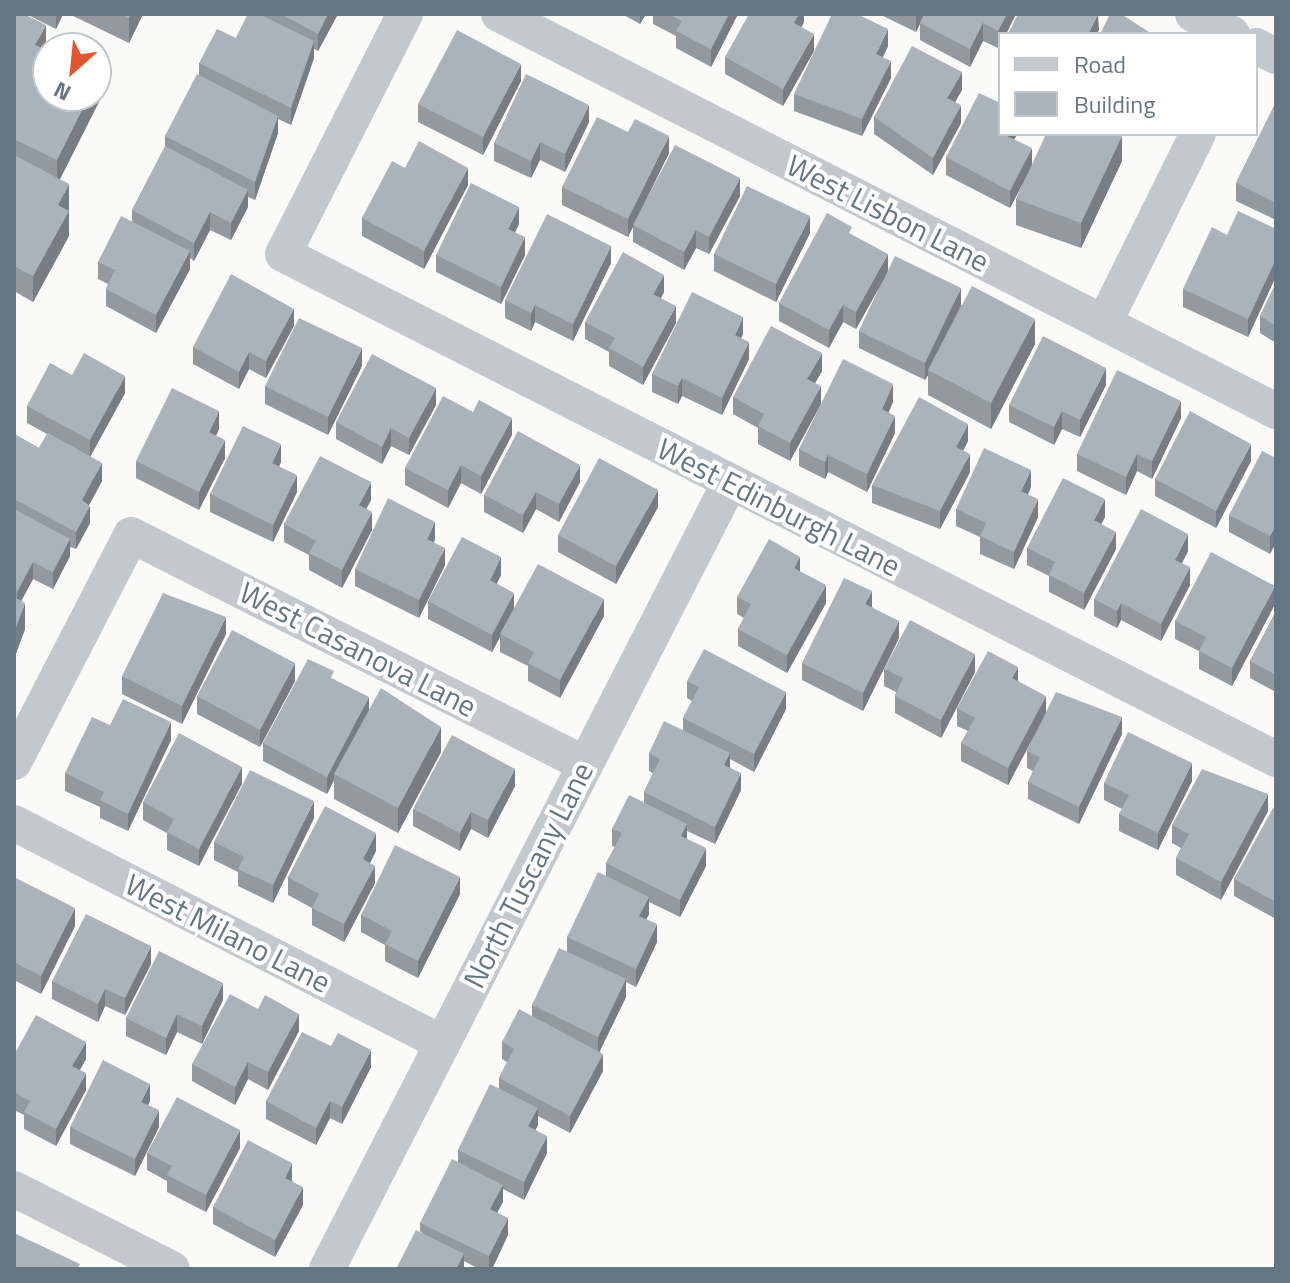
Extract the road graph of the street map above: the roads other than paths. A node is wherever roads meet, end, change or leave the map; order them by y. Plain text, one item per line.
1 (405, 14) edge
2 (499, 14) edge
3 (1193, 14) edge
4 (1228, 32) edge
5 (1258, 47) edge
6 (1276, 56) edge
7 (1197, 136) edge
8 (1104, 323) junction
9 (1276, 411) edge
10 (730, 482) junction
11 (1276, 759) edge
12 (14, 762) edge
13 (585, 764) junction
14 (14, 823) edge
15 (442, 1043) junction
16 (14, 1189) edge
17 (172, 1269) edge
18 (327, 1269) edge

1 - 10 street, West Edinburgh Lane
2 - 8 street, West Lisbon Lane
3 - 4 street
5 - 6 street
7 - 8 street
8 - 9 street, West Lisbon Lane
10 - 11 street, West Edinburgh Lane
10 - 13 street, North Tuscany Lane
12 - 13 street, West Casanova Lane
13 - 15 street, North Tuscany Lane
14 - 15 street, West Milano Lane
15 - 18 street, North Tuscany Lane
16 - 17 street

